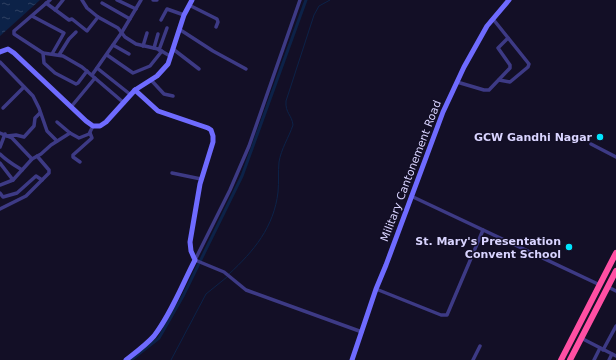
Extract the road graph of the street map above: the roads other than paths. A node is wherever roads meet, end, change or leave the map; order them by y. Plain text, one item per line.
1 (50, 0) edge
2 (63, 0) edge
3 (82, 0) edge
4 (117, 0) edge
5 (141, 0) edge
6 (152, 0) edge
7 (157, 0) edge
8 (296, 0) edge
9 (300, 0) edge
10 (509, 0) edge
11 (190, 2) edge
12 (46, 3) junction
13 (102, 3) dead end
14 (136, 9) junction
15 (55, 10) junction
16 (296, 12) junction
17 (184, 15) junction
18 (32, 16) junction
19 (98, 17) junction
20 (130, 19) junction
21 (493, 19) junction
22 (161, 20) dead end
23 (216, 27) dead end
24 (167, 28) dead end
25 (179, 30) junction
26 (76, 32) dead end
27 (122, 32) junction
28 (147, 33) dead end
29 (158, 34) dead end
30 (508, 38) junction
31 (113, 45) junction
32 (143, 46) junction
33 (154, 48) junction
34 (173, 48) junction
35 (161, 51) junction
36 (0, 52) edge
37 (43, 54) junction
38 (52, 54) junction
39 (107, 54) junction
40 (129, 54) dead end
41 (59, 55) junction
42 (170, 56) junction
43 (0, 62) edge
44 (97, 68) junction
45 (199, 69) dead end
46 (246, 69) dead end
47 (87, 71) junction
48 (94, 77) junction
49 (151, 80) junction
50 (499, 80) junction
51 (457, 82) junction
52 (24, 87) junction
53 (135, 90) junction
54 (131, 95) junction
55 (173, 96) dead end
56 (124, 102) junction
57 (71, 107) junction
58 (3, 108) dead end
59 (40, 113) junction
60 (57, 122) dead end
61 (93, 126) junction
62 (0, 133) edge
63 (70, 133) junction
64 (90, 133) junction
65 (6, 135) junction
66 (57, 141) junction
67 (591, 144) dead end
68 (0, 148) edge
69 (0, 154) edge
70 (37, 156) junction
71 (616, 157) edge
72 (32, 159) junction
73 (80, 162) dead end
74 (0, 163) edge
75 (22, 170) junction
76 (172, 174) dead end
77 (201, 179) junction
78 (13, 180) junction
79 (42, 180) junction
80 (0, 185) edge
81 (0, 193) edge
82 (411, 196) junction
83 (0, 209) edge
84 (482, 230) junction
85 (616, 253) edge
86 (196, 261) junction
87 (616, 271) edge
88 (600, 285) junction
89 (608, 287) junction
90 (376, 289) junction
91 (616, 291) edge
92 (616, 326) edge
93 (362, 332) junction
94 (614, 335) edge
95 (581, 338) junction
96 (480, 346) dead end
97 (602, 349) junction
98 (614, 355) edge
99 (126, 360) edge
100 (352, 360) edge
101 (474, 360) edge
102 (561, 360) edge
103 (570, 360) edge
104 (594, 360) edge
105 (609, 360) edge

1 - 12 street
2 - 15 street
3 - 19 street
4 - 14 street
5 - 14 street
6 - 7 street
8 - 16 street
9 - 16 street
10 - 21 main road, Military Cantonement Road
11 - 17 main road
11 - 23 street
12 - 15 street
12 - 18 street
13 - 20 street
14 - 20 street
15 - 19 street
16 - 86 street
17 - 22 street
17 - 25 main road
18 - 37 street
18 - 38 street
19 - 27 street
20 - 27 street
21 - 30 street
21 - 51 main road, Military Cantonement Road
24 - 35 street
25 - 34 main road
25 - 46 street
26 - 41 street
27 - 31 street
27 - 32 street
28 - 32 street
29 - 33 street
30 - 50 street
30 - 50 street
31 - 39 street
31 - 40 street
32 - 33 street
33 - 35 street
34 - 42 main road
34 - 45 street
35 - 39 street
35 - 42 street
36 - 57 main road
37 - 38 street
37 - 47 street
38 - 41 street
39 - 44 street
41 - 47 street
42 - 49 main road
43 - 52 street
44 - 48 street
44 - 54 street
47 - 48 street
48 - 56 street
48 - 57 street
49 - 53 main road
49 - 55 street
50 - 51 street
51 - 82 main road, Military Cantonement Road
52 - 58 street
52 - 59 street
53 - 54 main road
53 - 77 main road
54 - 56 main road
56 - 61 main road
57 - 61 main road
59 - 65 street
59 - 66 street
60 - 63 street
61 - 64 street
62 - 65 street
63 - 64 street
63 - 66 street
64 - 73 street
65 - 68 street
65 - 72 street
66 - 70 street
67 - 71 street
68 - 69 street
69 - 75 street
70 - 72 street
70 - 79 street
72 - 75 street
74 - 78 street
75 - 78 street
76 - 77 street
77 - 86 main road
78 - 80 street
79 - 81 street
79 - 83 street
82 - 84 street
82 - 90 main road, Military Cantonement Road
84 - 88 street
84 - 90 street
85 - 88 highway
86 - 93 street
86 - 99 main road
87 - 89 highway
88 - 102 highway
89 - 91 street
89 - 95 highway
90 - 93 main road, Military Cantonement Road
92 - 94 street
93 - 100 main road, Military Cantonement Road
94 - 97 street
95 - 97 street
95 - 103 highway
96 - 101 street
97 - 98 street
97 - 104 street
98 - 105 street

